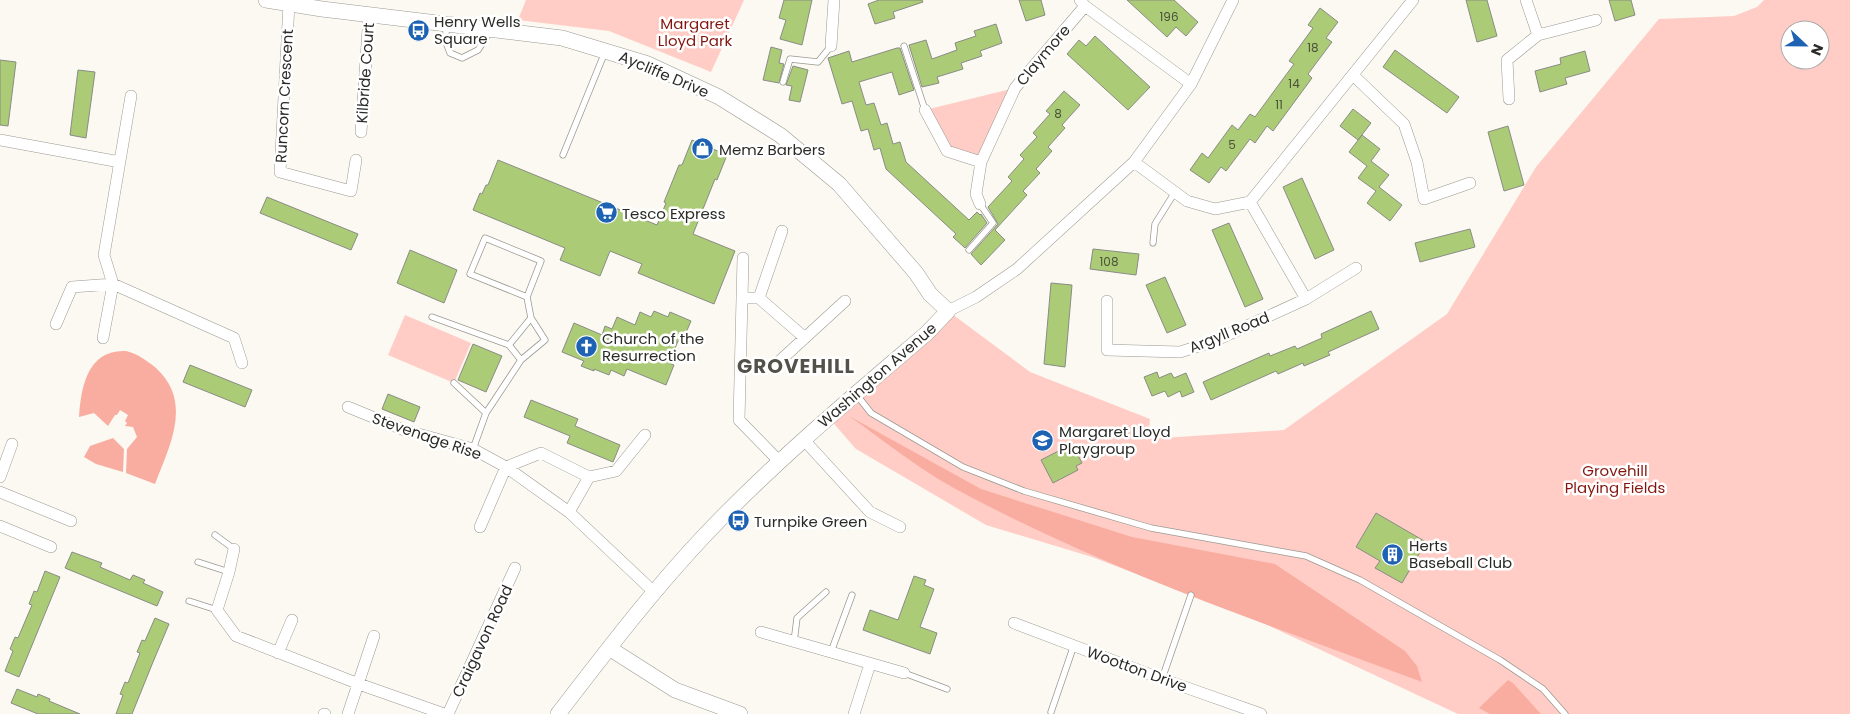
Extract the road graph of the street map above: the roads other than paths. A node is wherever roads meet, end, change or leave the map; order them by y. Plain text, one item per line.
1 (266, 0) edge
2 (834, 0) edge
3 (1233, 0) edge
4 (1413, 0) edge
5 (1526, 0) edge
6 (1082, 3) edge
7 (289, 4) junction
8 (369, 15) junction
9 (1596, 20) dead end
10 (446, 25) junction
11 (492, 29) junction
12 (1538, 35) junction
13 (831, 46) joint
14 (904, 46) dead end
15 (606, 50) junction
16 (1353, 75) junction
17 (783, 82) dead end
18 (1191, 84) junction
19 (131, 96) dead end
20 (1509, 98) dead end
21 (925, 110) joint
22 (361, 132) dead end
23 (0, 140) edge
24 (563, 155) dead end
25 (356, 160) dead end
26 (120, 162) junction
27 (981, 162) junction
28 (1134, 162) junction
29 (1470, 183) dead end
30 (1175, 192) junction
31 (1250, 202) junction
32 (980, 204) joint
33 (782, 231) dead end
34 (1153, 243) dead end
35 (968, 250) dead end
36 (743, 258) dead end
37 (1356, 268) dead end
38 (113, 284) junction
39 (527, 297) junction
40 (742, 298) junction
41 (759, 298) junction
42 (1306, 299) junction
43 (844, 301) dead end
44 (1107, 301) dead end
45 (948, 311) junction
46 (432, 317) dead end
47 (531, 318) junction
48 (56, 324) dead end
49 (103, 338) dead end
50 (805, 338) junction
51 (509, 345) junction
52 (521, 360) junction
53 (242, 363) dead end
54 (772, 368) dead end
55 (454, 383) dead end
56 (856, 394) junction
57 (348, 407) dead end
58 (486, 413) junction
59 (645, 435) dead end
60 (804, 440) junction
61 (12, 444) dead end
62 (474, 449) junction
63 (779, 461) junction
64 (506, 467) junction
65 (589, 476) junction
66 (0, 477) edge
67 (0, 492) edge
68 (568, 512) junction
69 (71, 521) dead end
70 (0, 526) edge
71 (900, 527) dead end
72 (480, 528) dead end
73 (215, 536) dead end
74 (51, 547) dead end
75 (234, 549) joint
76 (198, 562) dead end
77 (515, 568) dead end
78 (229, 572) junction
79 (826, 592) dead end
80 (655, 593) junction
81 (852, 595) dead end
82 (1192, 595) dead end
83 (189, 600) dead end
84 (217, 610) junction
85 (292, 620) dead end
86 (1014, 623) dead end
87 (761, 632) dead end
88 (374, 636) dead end
89 (794, 642) junction
90 (1074, 645) junction
91 (609, 648) junction
92 (831, 652) junction
93 (278, 653) junction
94 (870, 664) junction
95 (904, 673) joint
96 (1162, 679) junction
97 (359, 684) junction
98 (947, 689) dead end
99 (1051, 712) dead end
100 (348, 714) edge
101 (444, 714) edge
102 (448, 714) edge
103 (558, 714) edge
104 (739, 714) edge
105 (854, 714) edge
106 (1261, 714) edge
107 (1565, 714) edge

1 - 7 street, Aycliffe Drive
2 - 13 street
3 - 18 street, Washington Avenue
4 - 16 street
5 - 12 street
6 - 18 street, Claymore
6 - 27 street, Claymore
7 - 8 street, Aycliffe Drive
7 - 25 street, Runcorn Crescent
8 - 10 street, Aycliffe Drive
8 - 22 street, Kilbride Court
9 - 12 street
10 - 11 street, Aycliffe Drive
10 - 11 lane
11 - 15 street, Aycliffe Drive
12 - 20 street
13 - 17 lane
14 - 21 lane
15 - 24 lane
15 - 45 street, Aycliffe Drive
16 - 29 street
16 - 31 street
18 - 28 street, Washington Avenue
19 - 26 street
21 - 27 street
23 - 26 street
26 - 38 street
27 - 32 street, Claymore
28 - 30 street
28 - 45 street, Washington Avenue
30 - 31 street
30 - 34 lane
31 - 42 street
32 - 35 lane
33 - 41 street
36 - 40 street
37 - 42 street, Argyll Road
38 - 48 street
38 - 49 street
38 - 53 street
39 - 39 lane
39 - 47 lane
40 - 41 street
40 - 63 street
41 - 50 street
42 - 44 street, Argyll Road
43 - 50 street
45 - 56 street, Washington Avenue
46 - 51 lane
47 - 51 lane
47 - 52 lane
50 - 54 street
51 - 52 lane
52 - 58 lane
55 - 58 lane
56 - 60 street, Washington Avenue
56 - 107 lane
57 - 62 street, Stevenage Rise
58 - 62 lane
59 - 65 street
60 - 63 street, Washington Avenue
60 - 71 street
61 - 66 street
62 - 64 street, Stevenage Rise
63 - 80 street, Washington Avenue
64 - 65 street
64 - 68 street, Stevenage Rise
64 - 72 street
65 - 68 street
67 - 69 street
68 - 80 street, Stevenage Rise
70 - 74 street
73 - 75 lane
75 - 78 street
76 - 78 lane
77 - 102 street, Craigavon Road
78 - 84 street
79 - 89 lane
80 - 91 street, Washington Avenue
81 - 92 lane
82 - 96 lane
83 - 84 lane
84 - 93 street, Craigavon Road
85 - 93 street
86 - 90 street, Wootton Drive
87 - 89 street
88 - 97 street
89 - 92 street
90 - 96 street, Wootton Drive
90 - 99 lane
91 - 103 street, Washington Avenue
91 - 104 street
92 - 94 street
93 - 97 street, Craigavon Road
94 - 95 street
94 - 105 street
95 - 98 lane
96 - 106 street, Wootton Drive
97 - 100 street
97 - 101 street, Craigavon Road

